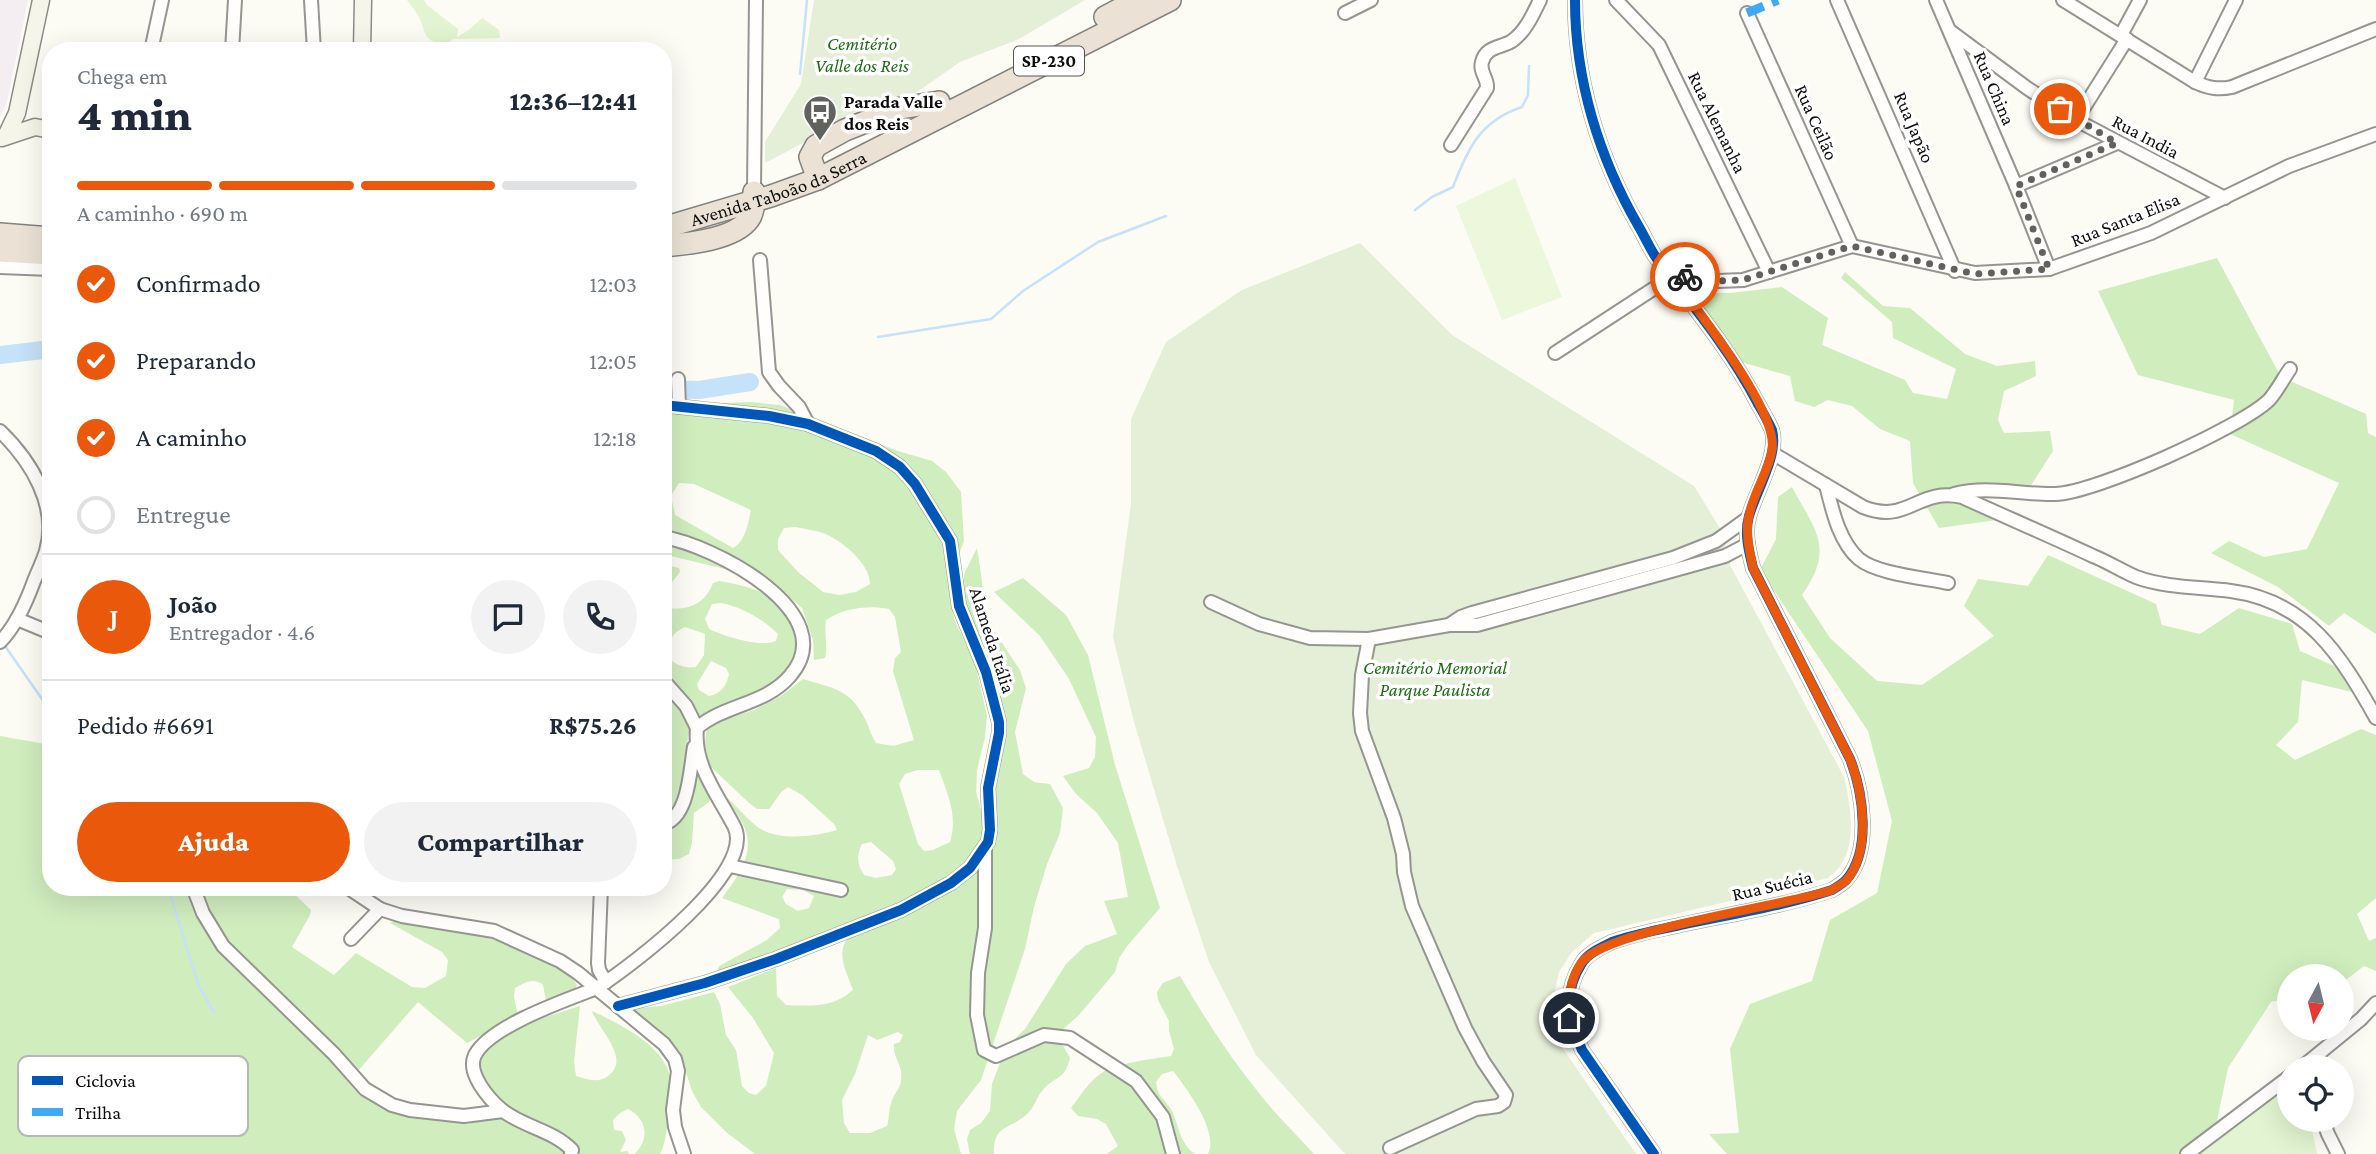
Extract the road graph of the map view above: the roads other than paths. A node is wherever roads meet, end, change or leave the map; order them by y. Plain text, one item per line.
1 (41, 0) edge
2 (162, 0) edge
3 (235, 0) edge
4 (311, 0) edge
5 (363, 0) edge
6 (756, 0) edge
7 (1137, 0) edge
8 (1170, 0) edge
9 (1371, 0) edge
10 (1541, 0) edge
11 (1575, 0) edge
12 (1616, 0) edge
13 (1837, 0) edge
14 (1936, 0) edge
15 (2063, 0) edge
16 (2140, 0) edge
17 (2236, 0) edge
18 (1345, 13) dead end
19 (1747, 13) dead end
20 (2376, 29) edge
21 (1950, 31) junction
22 (2124, 37) junction
23 (153, 42) edge
24 (233, 42) edge
25 (313, 42) edge
26 (362, 42) edge
27 (2195, 82) junction
28 (17, 113) junction
29 (2076, 120) junction
30 (42, 128) edge
31 (42, 129) edge
32 (2376, 134) edge
33 (3, 138) edge
34 (2117, 143) junction
35 (1451, 145) dead end
36 (816, 172) junction
37 (2016, 186) junction
38 (760, 195) junction
39 (2225, 198) junction
40 (672, 211) edge
41 (672, 225) edge
42 (0, 234) edge
43 (42, 237) edge
44 (672, 244) edge
45 (1852, 246) junction
46 (0, 251) edge
47 (42, 253) edge
48 (760, 260) dead end
49 (0, 267) edge
50 (42, 269) edge
51 (2049, 269) junction
52 (1955, 271) junction
53 (1769, 272) junction
54 (1673, 276) junction
55 (1555, 354) dead end
56 (2290, 369) dead end
57 (678, 379) dead end
58 (679, 402) junction
59 (672, 403) edge
60 (808, 424) junction
61 (0, 431) edge
62 (1772, 453) junction
63 (1826, 485) junction
64 (42, 487) edge
65 (1950, 495) junction
66 (1748, 518) junction
67 (672, 539) edge
68 (1748, 544) junction
69 (42, 561) edge
70 (1948, 583) dead end
71 (1211, 602) dead end
72 (17, 619) junction
73 (1449, 625) junction
74 (42, 629) edge
75 (1369, 639) junction
76 (0, 642) edge
77 (672, 690) edge
78 (2376, 718) edge
79 (696, 734) junction
80 (672, 821) edge
81 (985, 848) junction
82 (730, 866) junction
83 (841, 890) dead end
84 (196, 896) edge
85 (360, 896) edge
86 (601, 896) edge
87 (380, 909) junction
88 (351, 939) dead end
89 (601, 985) junction
90 (2376, 1003) edge
91 (618, 1006) junction
92 (2319, 1055) edge
93 (2277, 1086) edge
94 (503, 1111) junction
95 (2327, 1132) edge
96 (1390, 1148) dead end
97 (571, 1154) edge
98 (684, 1154) edge
99 (1172, 1154) edge
100 (1654, 1154) edge
101 (2187, 1154) edge
102 (2338, 1154) edge

1 - 28 street
2 - 23 street
3 - 24 street
4 - 25 street
5 - 26 street
6 - 38 street
7 - 36 highway, Avenida Taboão da Serra / SP-230
8 - 36 highway, Avenida Taboão da Serra / SP-230
9 - 18 street
10 - 35 street
11 - 54 street
12 - 53 street, Rua Alemanha
13 - 52 street, Rua Japão
14 - 21 street, Rua China
15 - 22 street
16 - 22 street
17 - 27 street
19 - 45 street, Rua Ceilão
20 - 27 street
21 - 29 street, Rua India
21 - 37 street, Rua China
22 - 27 street
22 - 29 street
28 - 30 street
28 - 33 street
29 - 34 street, Rua India
31 - 33 street
32 - 39 street, Rua Santa Elisa
34 - 37 street
34 - 39 street, Rua India
36 - 38 highway, Avenida Taboão da Serra / SP-230
37 - 51 street, Rua China
38 - 40 highway, Avenida Taboão da Serra / SP-230
38 - 41 highway, Avenida Taboão da Serra / SP-230
38 - 44 highway
39 - 51 street, Rua Santa Elisa
42 - 43 highway
45 - 52 street, Rua Santa Elisa
45 - 53 street
46 - 47 highway
48 - 60 street
49 - 50 street
51 - 52 street, Rua Santa Elisa
53 - 54 street
54 - 55 street
54 - 62 street
56 - 65 street
57 - 58 street
58 - 59 street, Alameda Itália
58 - 60 street, Alameda Itália
60 - 81 street, Alameda Itália
61 - 64 street
62 - 63 street
62 - 66 street
63 - 65 street
63 - 70 street
65 - 78 street
66 - 68 street, Rua Suécia
66 - 73 street
67 - 79 street
68 - 73 street
68 - 100 street, Rua Suécia
69 - 72 street
71 - 75 street
72 - 74 street
72 - 76 street
73 - 75 street
75 - 96 street
77 - 79 street
79 - 80 street
79 - 82 street
81 - 91 street
81 - 99 street, Alameda Itália
82 - 83 street
82 - 89 street
84 - 94 street
85 - 87 street
86 - 89 street
87 - 88 street
87 - 89 street
89 - 91 street
89 - 94 street
90 - 92 street
91 - 98 street
93 - 101 street
94 - 97 street
95 - 102 street

